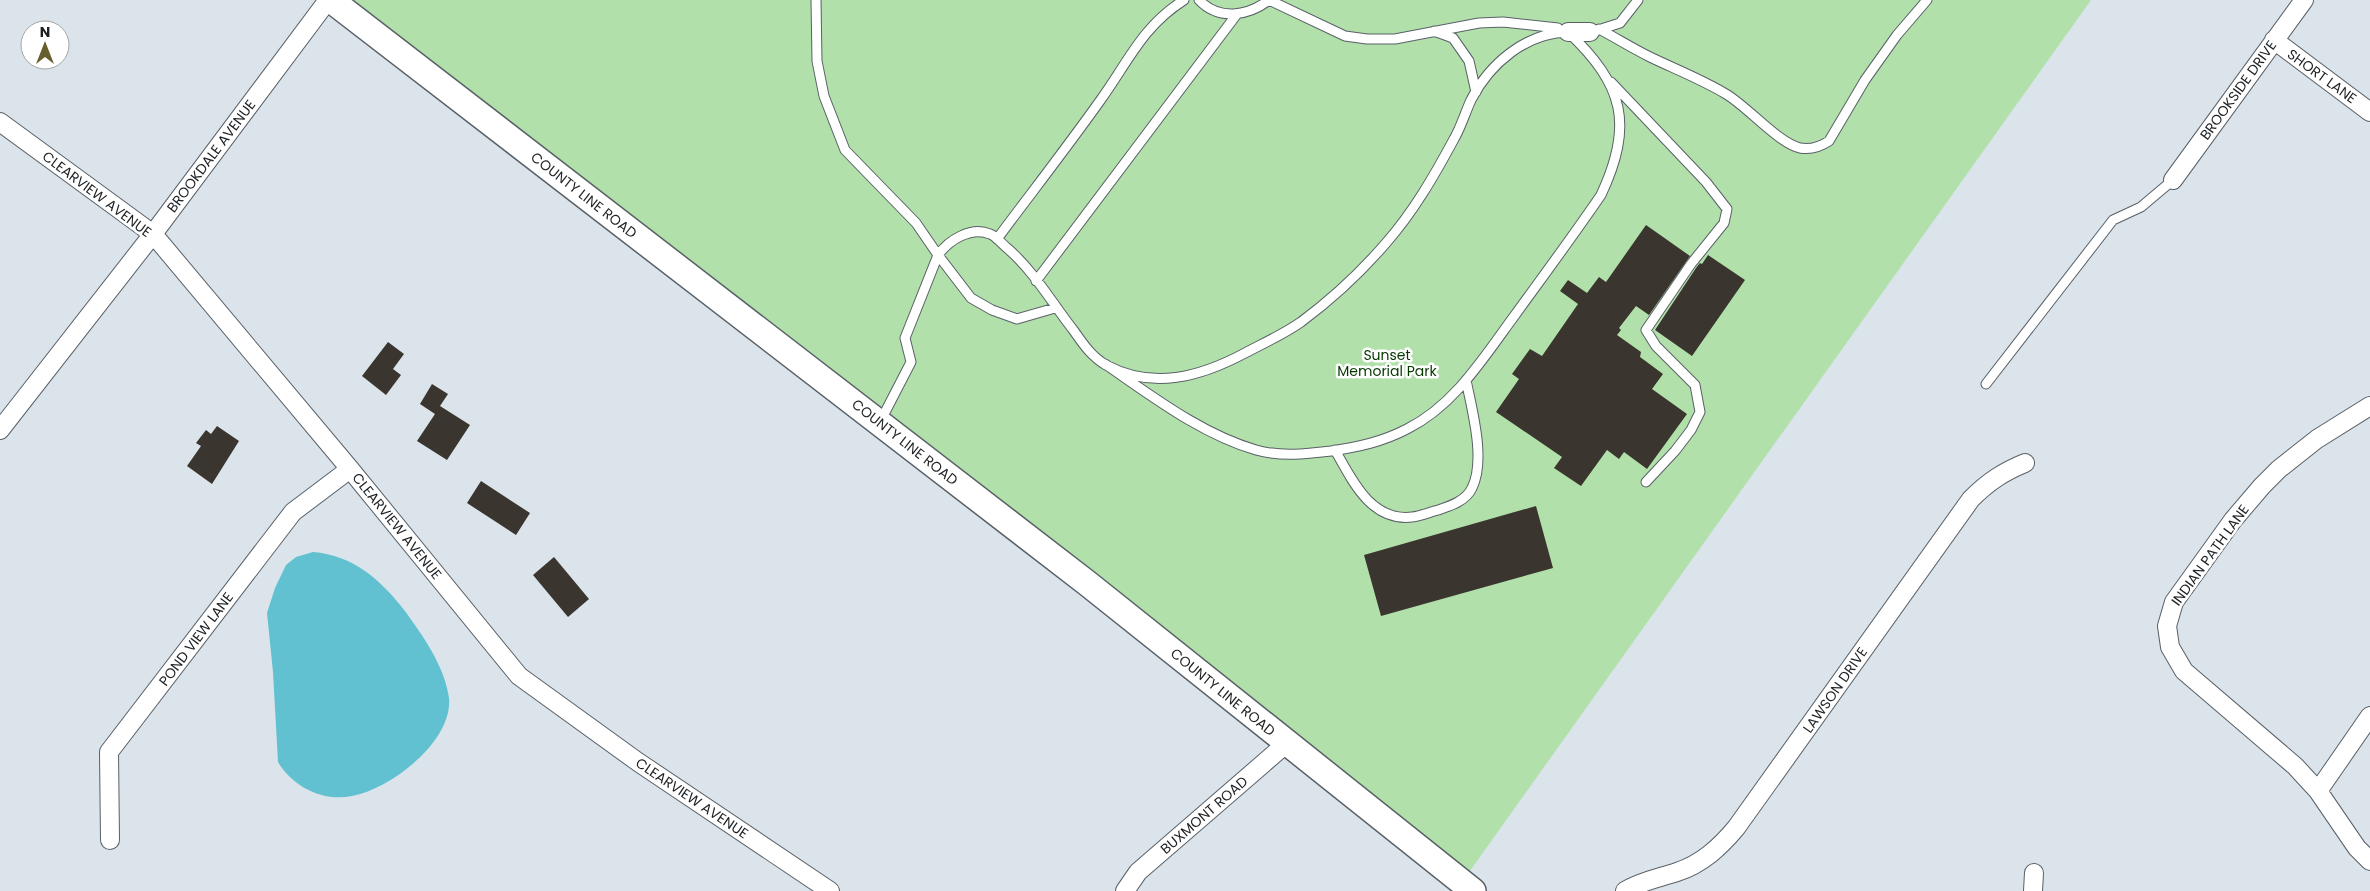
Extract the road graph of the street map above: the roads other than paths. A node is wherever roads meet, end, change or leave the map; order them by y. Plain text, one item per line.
1 (330, 0) edge
2 (816, 0) edge
3 (1184, 0) edge
4 (1199, 0) edge
5 (1269, 0) edge
6 (1638, 0) edge
7 (1927, 0) edge
8 (2304, 0) edge
9 (1237, 14) junction
10 (1434, 31) junction
11 (1595, 31) junction
12 (1568, 32) junction
13 (2274, 40) junction
14 (1607, 78) junction
15 (1476, 92) junction
16 (2370, 112) edge
17 (0, 122) edge
18 (2172, 180) joint
19 (152, 234) junction
20 (997, 239) junction
21 (938, 255) junction
22 (1036, 281) junction
23 (1055, 308) junction
24 (1105, 364) junction
25 (1466, 380) junction
26 (1986, 384) dead end
27 (2370, 406) edge
28 (880, 422) junction
29 (0, 430) edge
30 (1334, 450) junction
31 (2025, 463) dead end
32 (350, 469) junction
33 (1646, 482) dead end
34 (2370, 716) edge
35 (1287, 743) junction
36 (2318, 791) junction
37 (110, 840) dead end
38 (2370, 861) edge
39 (2034, 873) dead end
40 (830, 891) edge
41 (1125, 891) edge
42 (1473, 891) edge
43 (1625, 891) edge
44 (2033, 891) edge

1 - 19 street, BROOKDALE AVENUE
1 - 28 main road, COUNTY LINE ROAD
2 - 21 lane
3 - 20 lane
4 - 9 lane
5 - 9 lane
5 - 10 lane
6 - 11 lane
7 - 11 lane
8 - 13 street, BROOKSIDE DRIVE
9 - 22 lane
10 - 11 lane
10 - 15 lane
11 - 12 street
12 - 14 lane
12 - 15 lane
13 - 16 street, SHORT LANE
13 - 18 street, BROOKSIDE DRIVE
14 - 25 lane
14 - 33 lane
15 - 24 lane
17 - 19 street, CLEARVIEW AVENUE
18 - 26 lane
19 - 29 street, BROOKDALE AVENUE
19 - 32 street, CLEARVIEW AVENUE
20 - 21 lane
20 - 22 lane
21 - 23 lane
21 - 28 lane
22 - 23 lane
23 - 24 lane
24 - 30 lane
25 - 30 lane
25 - 30 lane
27 - 36 street, INDIAN PATH LANE
28 - 35 main road, COUNTY LINE ROAD
31 - 43 street, LAWSON DRIVE
32 - 37 street, POND VIEW LANE
32 - 40 street, CLEARVIEW AVENUE
34 - 36 street
35 - 41 street, BUXMONT ROAD
35 - 42 main road, COUNTY LINE ROAD
36 - 38 street, INDIAN PATH LANE
39 - 44 street

